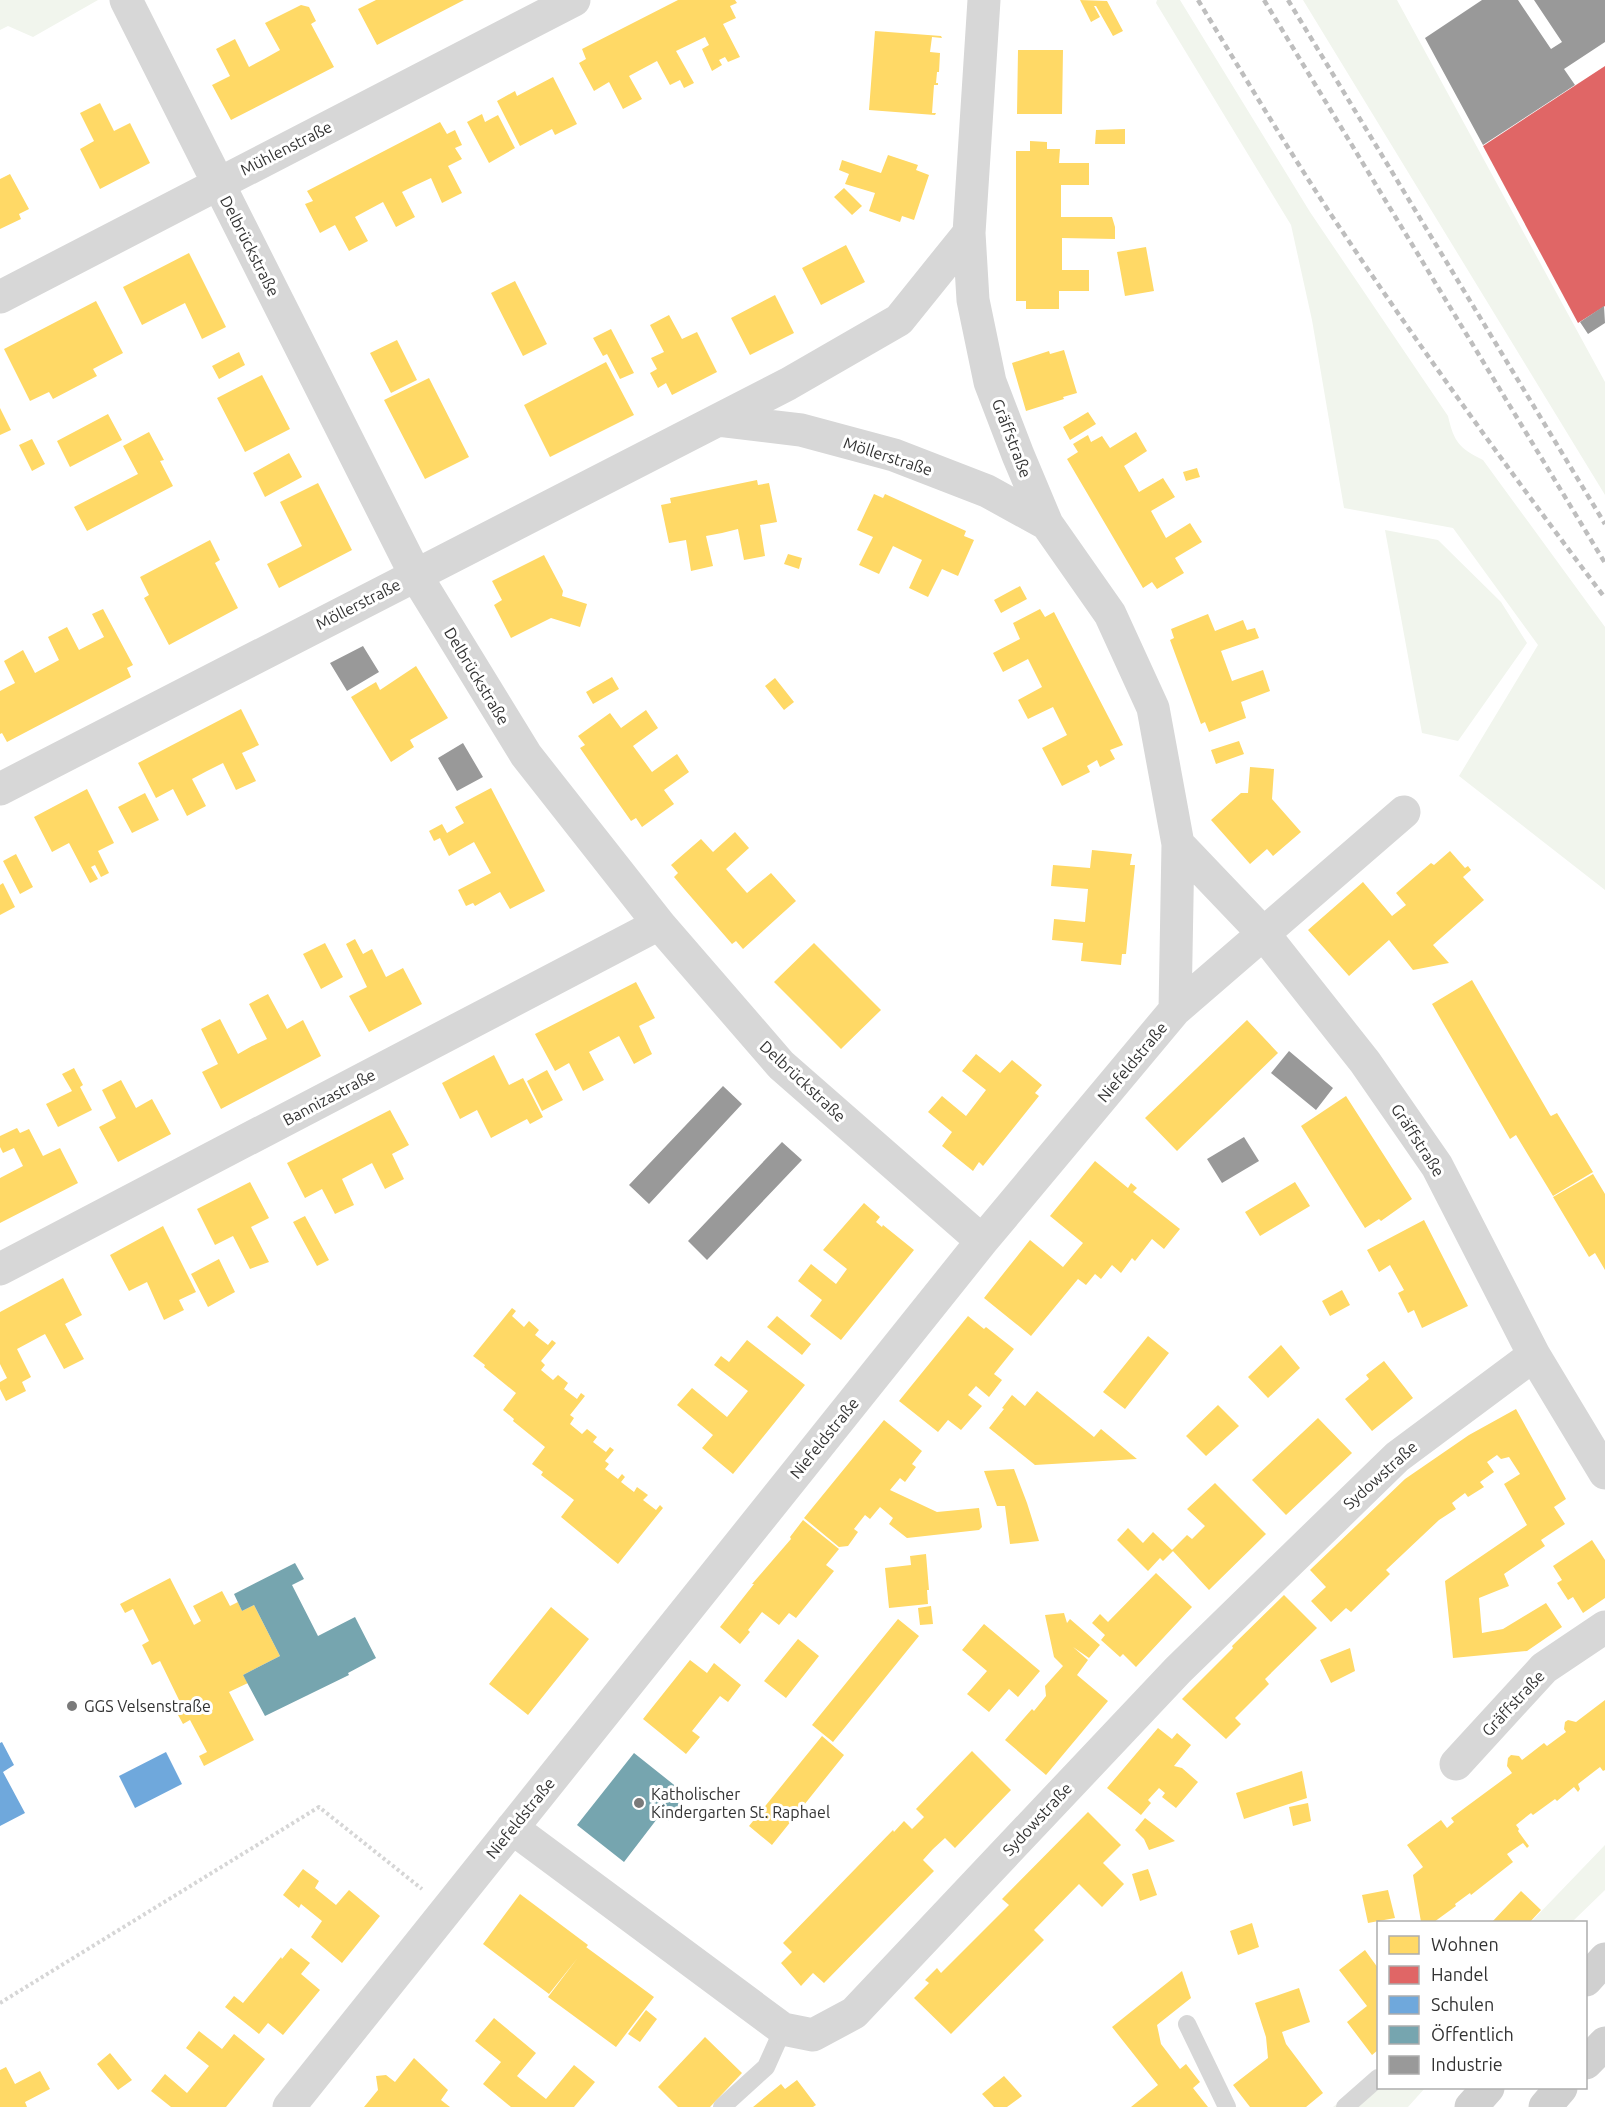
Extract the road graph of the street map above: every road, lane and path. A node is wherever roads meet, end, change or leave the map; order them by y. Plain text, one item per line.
1 (126, 0) edge
2 (574, 0) edge
3 (984, 0) edge
4 (219, 183) junction
5 (969, 233) junction
6 (0, 297) edge
7 (718, 420) junction
8 (1047, 524) junction
9 (415, 574) junction
10 (0, 789) edge
11 (1404, 812) dead end
12 (1178, 844) junction
13 (659, 924) junction
14 (1263, 933) junction
15 (1175, 1010) junction
16 (982, 1241) junction
17 (0, 1269) edge
18 (1534, 1355) junction
19 (1605, 1473) edge
20 (1605, 1627) edge
21 (1456, 1764) dead end
22 (512, 1828) junction
23 (447, 1909) junction
24 (1605, 1959) edge
25 (1587, 1979) edge
26 (0, 2003) edge
27 (1187, 2024) dead end
28 (783, 2030) junction
29 (1605, 2043) edge
30 (1587, 2061) edge
31 (1377, 2079) edge
32 (1487, 2089) edge
33 (1560, 2089) edge
34 (289, 2107) edge
35 (722, 2107) edge
36 (1227, 2107) edge
37 (1345, 2107) edge
38 (1471, 2107) edge
39 (1545, 2107) edge

1 - 4 street, Delbrückstraße
2 - 4 street, Mühlenstraße
3 - 5 street, Gräffstraße
4 - 6 street, Mühlenstraße
4 - 9 street, Delbrückstraße
5 - 7 street, Möllerstraße
5 - 8 street, Gräffstraße
7 - 8 street, Möllerstraße
7 - 9 street, Möllerstraße
8 - 12 street, Gräffstraße
9 - 10 street, Möllerstraße
9 - 13 street, Delbrückstraße
11 - 14 street, Niefeldstraße
12 - 14 street, Gräffstraße
12 - 15 street, Gräffstraße
13 - 16 street, Delbrückstraße
13 - 17 street, Bannizastraße
14 - 15 street, Niefeldstraße
14 - 18 street, Gräffstraße
15 - 16 street, Niefeldstraße
16 - 22 street, Niefeldstraße
18 - 19 street, Gräffstraße
18 - 28 street, Sydowstraße
20 - 21 street, Gräffstraße
22 - 23 street, Niefeldstraße
22 - 28 street, Sydowstraße
23 - 26 path
23 - 34 street, Niefeldstraße
24 - 25 main road
27 - 36 lane
28 - 35 lane
29 - 30 main road
31 - 37 lane
32 - 38 main road
33 - 39 main road

